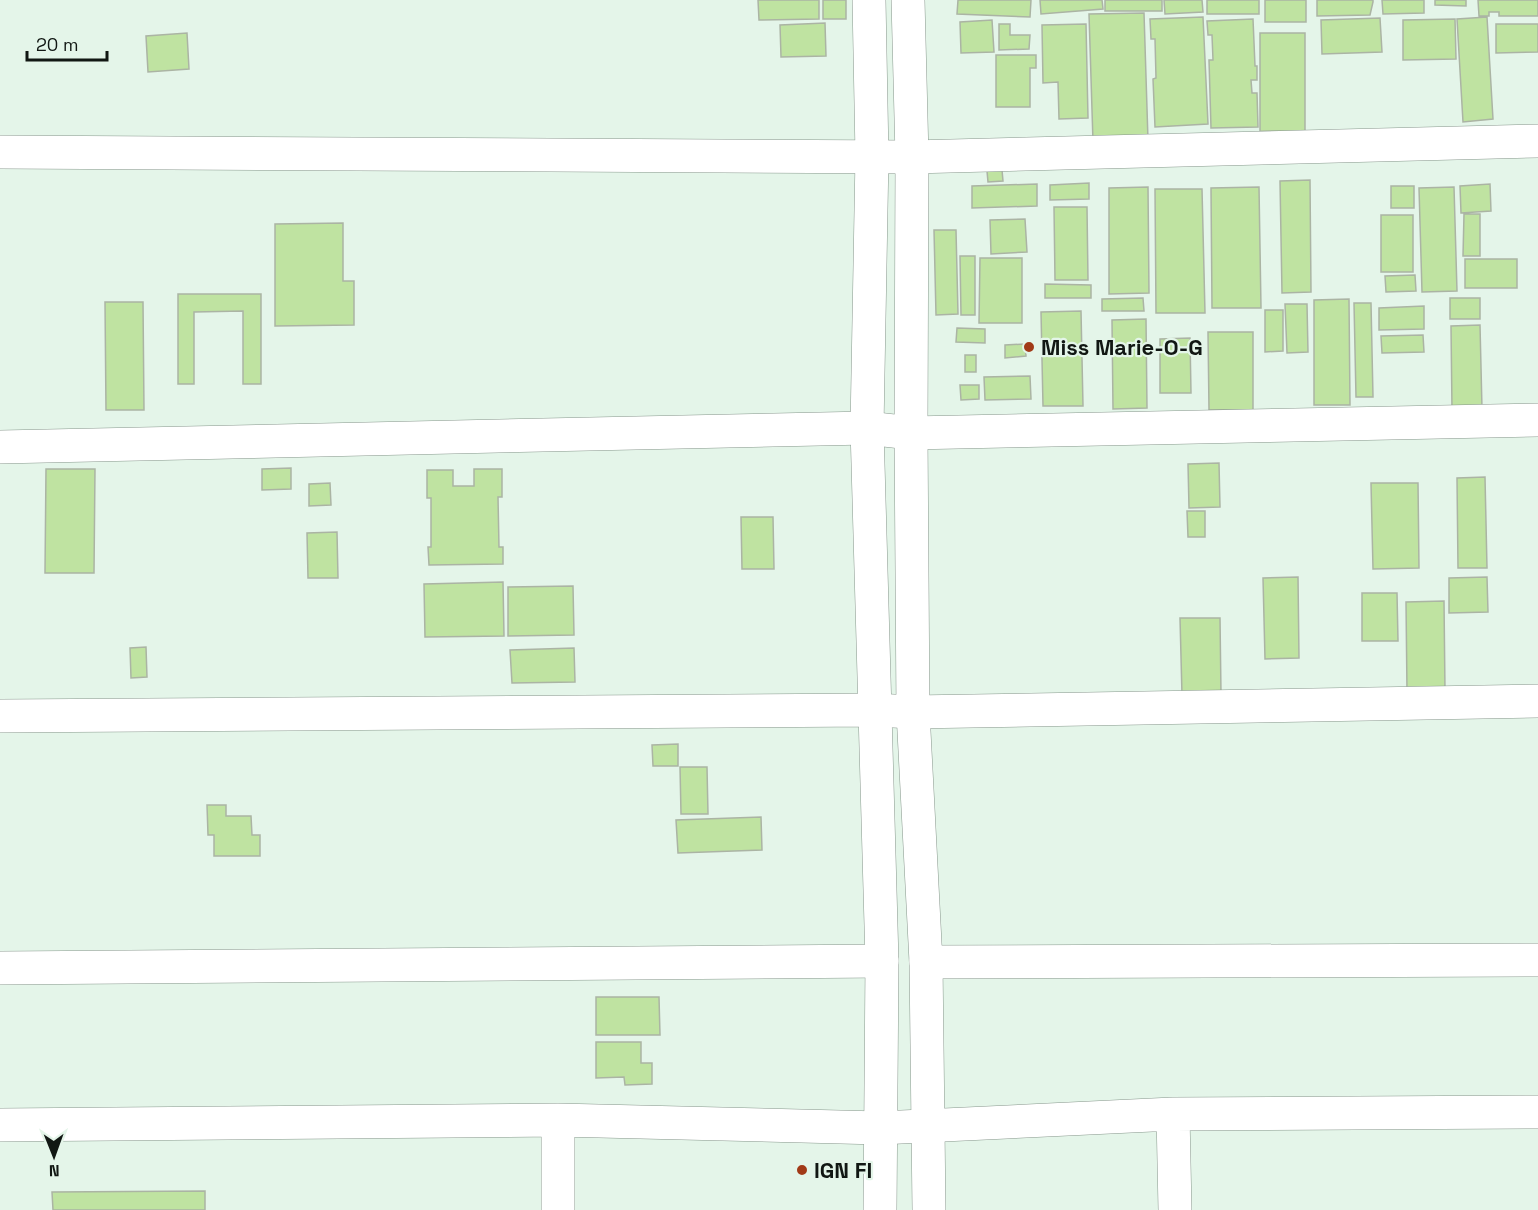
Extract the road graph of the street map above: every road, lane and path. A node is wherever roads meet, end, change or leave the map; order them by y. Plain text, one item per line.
1 (869, 0) edge
2 (908, 0) edge
3 (1538, 141) edge
4 (0, 152) edge
5 (872, 156) junction
6 (912, 156) junction
7 (1538, 420) edge
8 (867, 428) junction
9 (911, 433) junction
10 (0, 447) edge
11 (1538, 701) edge
12 (874, 710) junction
13 (913, 712) junction
14 (0, 716) edge
15 (1538, 960) edge
16 (882, 961) junction
17 (927, 962) junction
18 (0, 968) edge
19 (1538, 1112) edge
20 (1173, 1114) junction
21 (558, 1120) junction
22 (0, 1125) edge
23 (928, 1126) junction
24 (880, 1128) junction
25 (558, 1210) edge
26 (880, 1210) edge
27 (928, 1210) edge
28 (1175, 1210) edge

1 - 5 street
2 - 6 street
3 - 6 street
4 - 5 street
5 - 6 street
5 - 8 street
6 - 9 street
7 - 9 street
8 - 9 street
8 - 10 street
8 - 12 street
9 - 13 street
11 - 13 street
12 - 13 street
12 - 14 street
12 - 16 street
13 - 17 street
15 - 17 street
16 - 18 street
16 - 24 street
17 - 23 street
19 - 20 street
20 - 23 street
20 - 28 street
21 - 22 street
21 - 24 street
21 - 25 street
23 - 24 street
23 - 27 street
24 - 26 street

